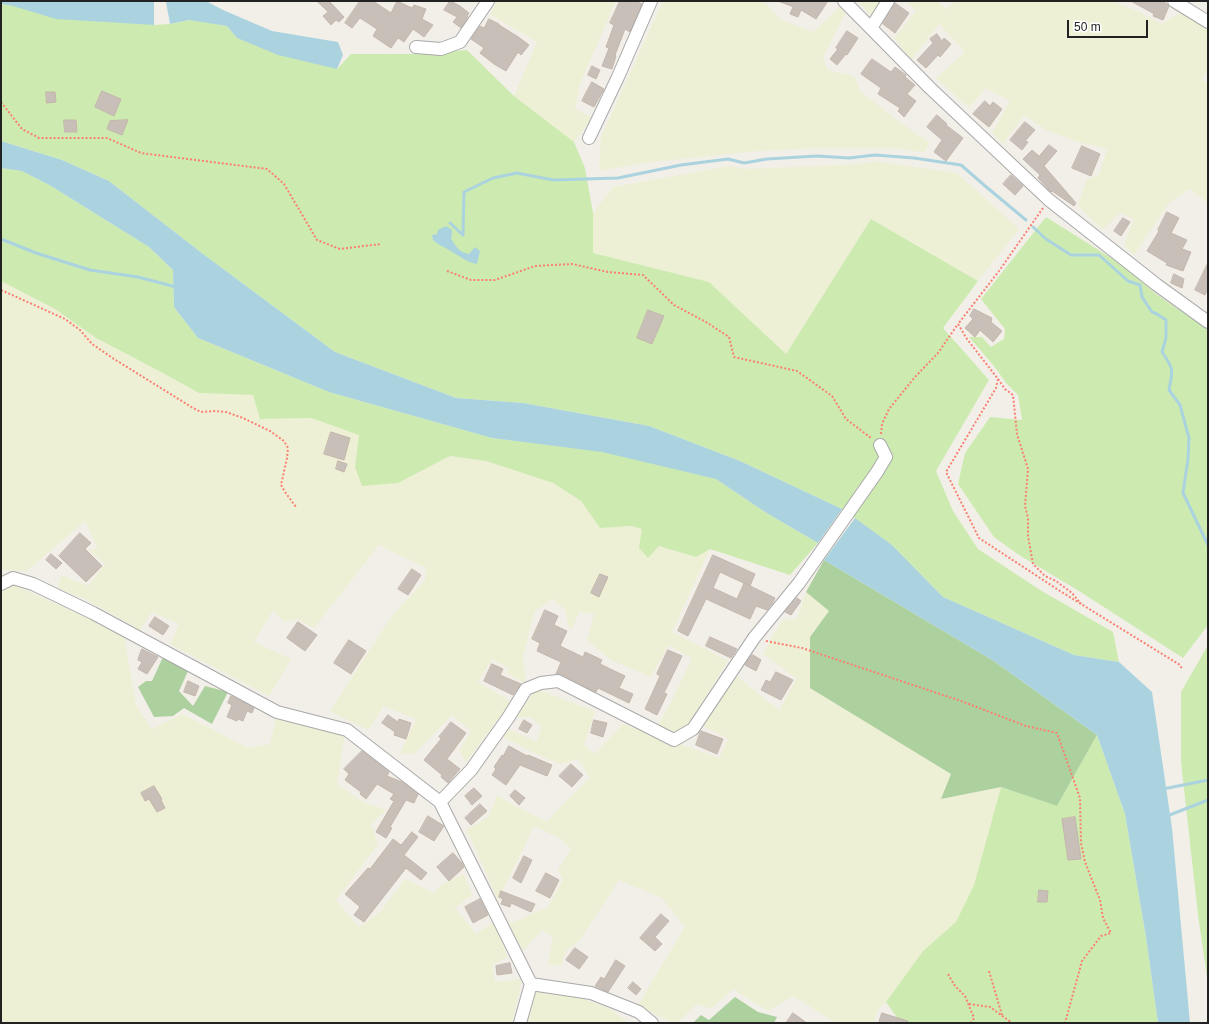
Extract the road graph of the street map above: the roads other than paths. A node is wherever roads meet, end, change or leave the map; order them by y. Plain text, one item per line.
1 (488, 1) edge
2 (651, 1) edge
3 (844, 1) edge
4 (888, 1) edge
5 (1174, 1) edge
6 (1208, 22) edge
7 (871, 28) junction
8 (416, 47) dead end
9 (589, 138) dead end
10 (1208, 322) edge
11 (880, 445) road end
12 (1, 584) edge
13 (440, 802) junction
14 (531, 984) junction
15 (520, 1023) edge
16 (652, 1023) edge

1 - 8 street
2 - 9 street
3 - 7 street
4 - 7 street
5 - 6 street
7 - 10 street
11 - 13 street
12 - 13 street
13 - 14 street
14 - 15 street
14 - 16 street

